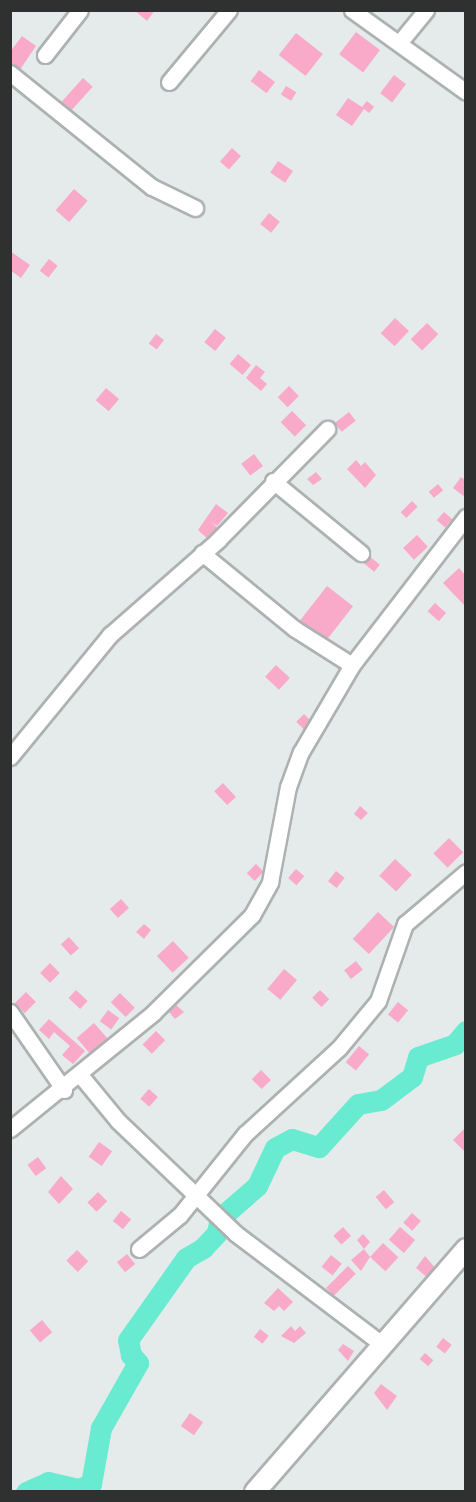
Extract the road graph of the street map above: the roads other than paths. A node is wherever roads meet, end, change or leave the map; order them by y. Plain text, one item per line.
1 (80, 10) edge
2 (229, 10) edge
3 (352, 10) edge
4 (426, 10) edge
5 (399, 43) junction
6 (45, 55) dead end
7 (10, 73) edge
8 (169, 82) dead end
9 (465, 92) edge
10 (195, 208) dead end
11 (327, 429) dead end
12 (273, 481) junction
13 (465, 517) edge
14 (202, 553) junction
15 (361, 553) dead end
16 (352, 665) junction
17 (10, 757) edge
18 (465, 872) edge
19 (10, 1012) edge
20 (81, 1076) junction
21 (64, 1090) junction
22 (10, 1129) edge
23 (197, 1197) junction
24 (139, 1249) dead end
25 (465, 1249) edge
26 (382, 1344) junction
27 (255, 1491) edge

1 - 6 street
2 - 8 street
3 - 5 street
4 - 5 street
5 - 9 street
7 - 10 street
11 - 12 street
12 - 14 street
12 - 15 street
13 - 16 street
14 - 16 street
14 - 17 street
16 - 20 street
18 - 23 street
19 - 21 street
20 - 21 street
20 - 23 street
21 - 22 street
23 - 24 street
23 - 26 street
25 - 26 main road
26 - 27 main road

